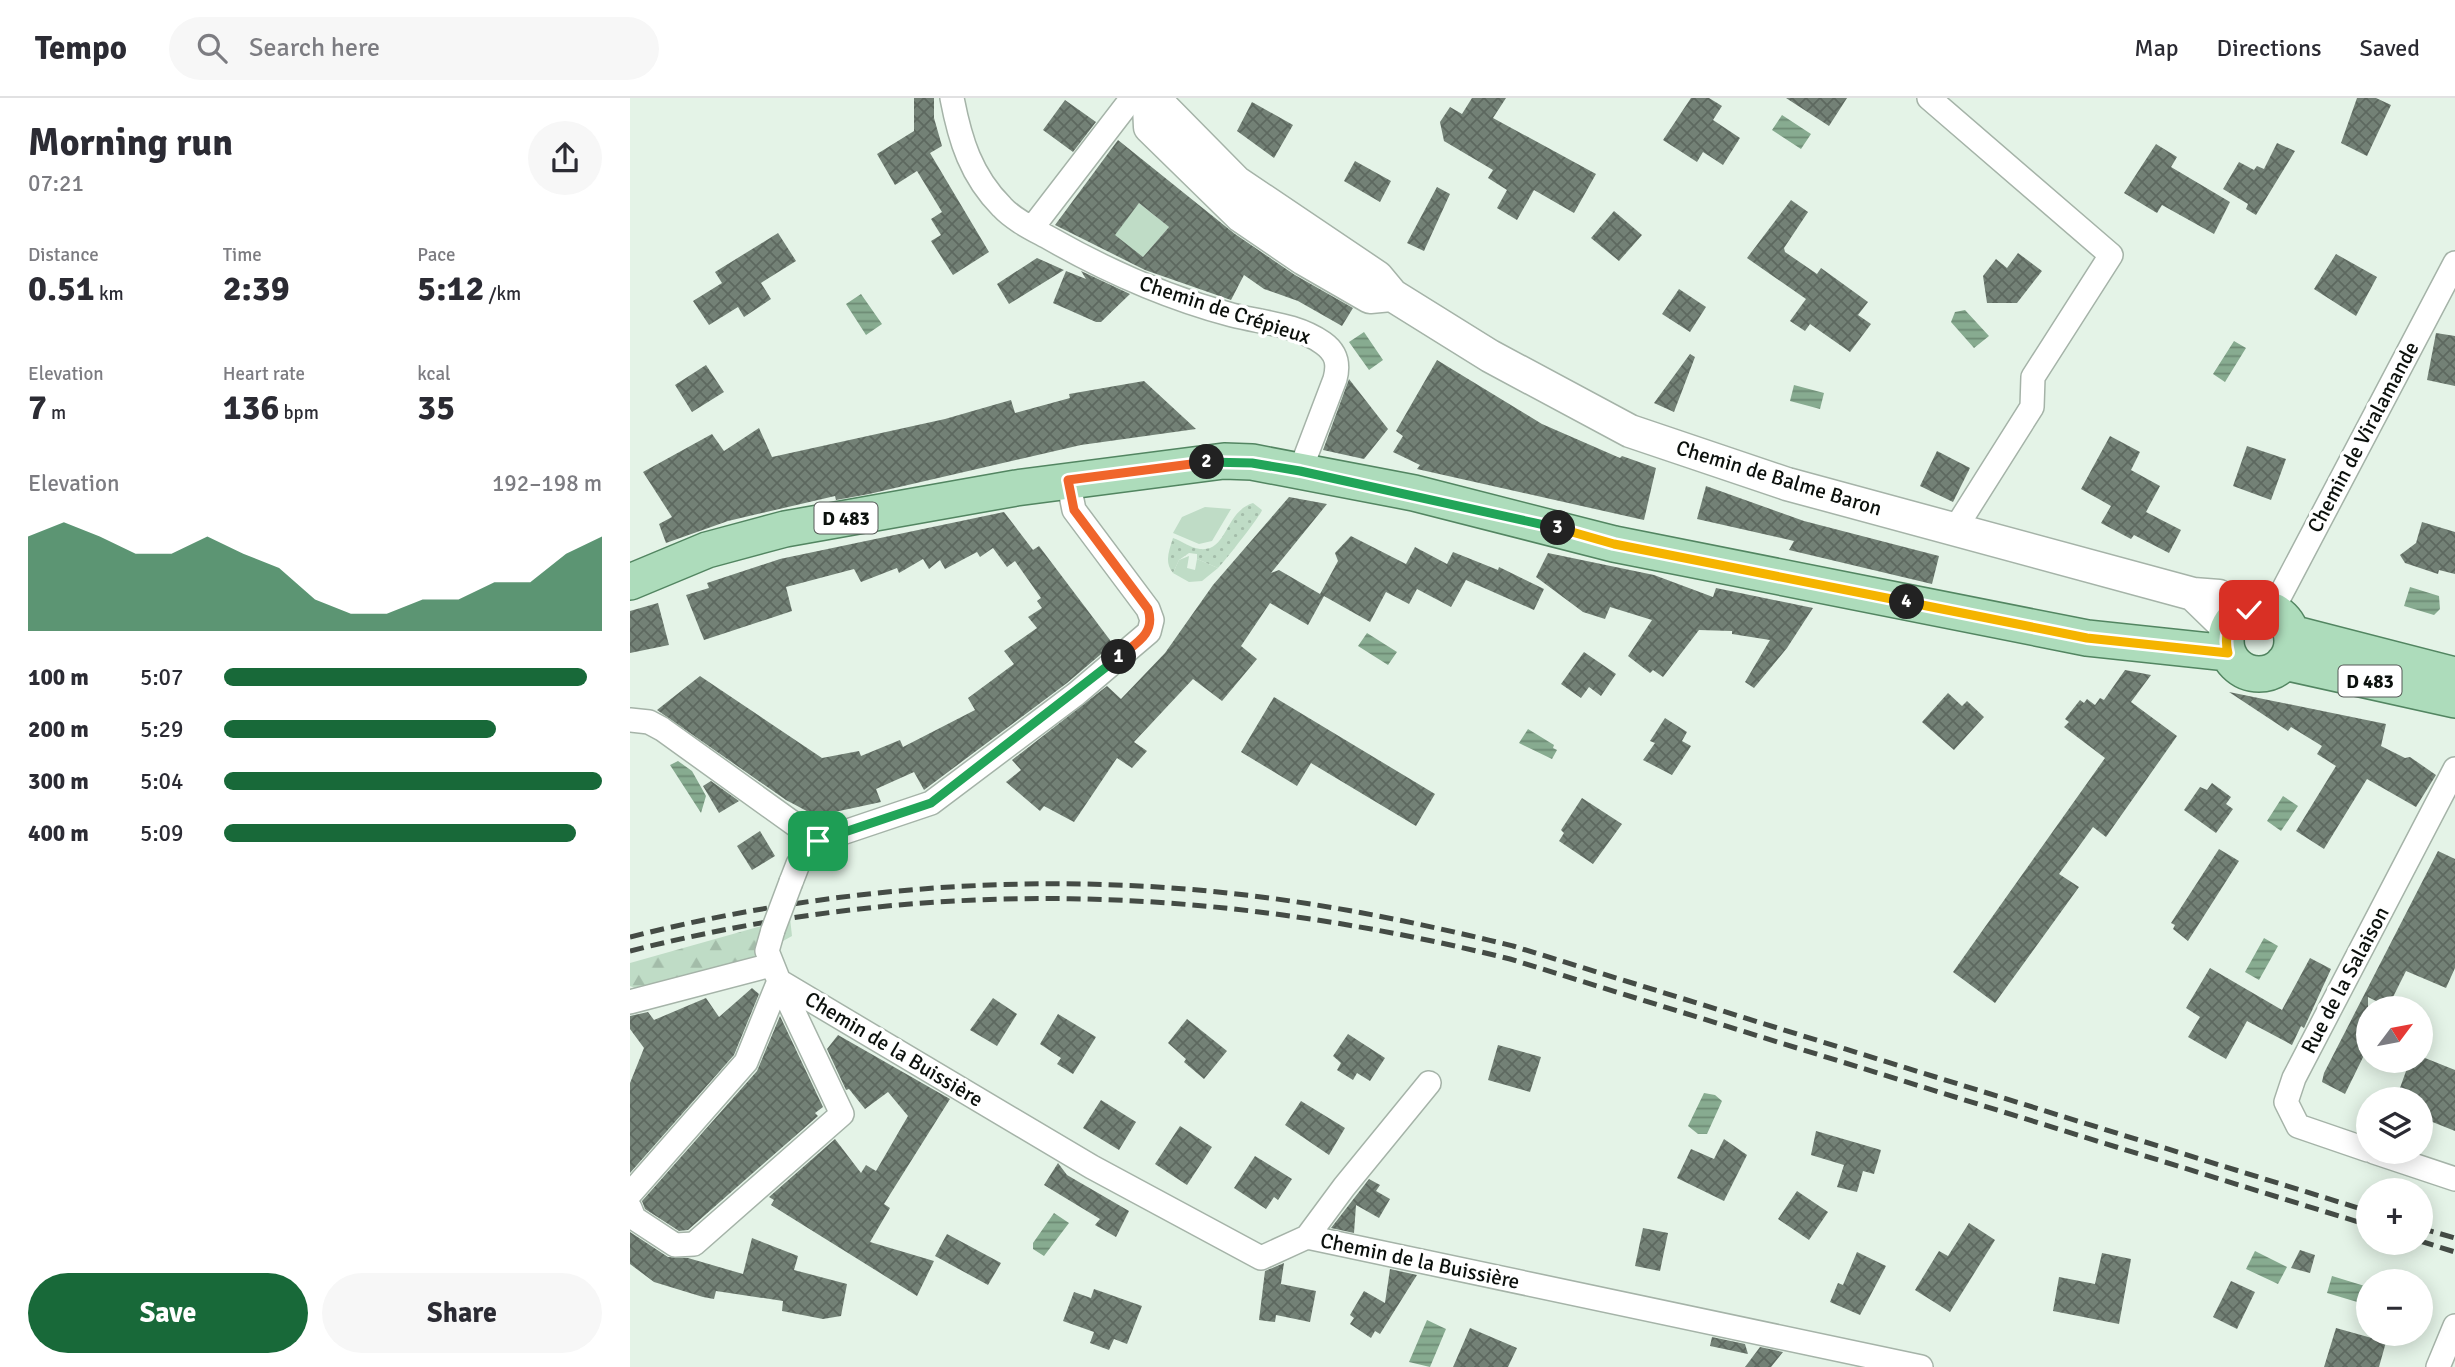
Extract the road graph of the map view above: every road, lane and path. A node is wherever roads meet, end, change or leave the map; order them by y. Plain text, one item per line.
1 (952, 98) edge
2 (1929, 98) edge
3 (1141, 101) edge
4 (1032, 228) junction
5 (2455, 262) edge
6 (1300, 471) junction
7 (1068, 480) junction
8 (1955, 530) junction
9 (630, 582) edge
10 (2259, 633) junction
11 (2455, 675) edge
12 (2455, 700) edge
13 (630, 720) edge
14 (2455, 769) edge
15 (818, 841) junction
16 (775, 973) junction
17 (630, 1002) edge
18 (1429, 1083) dead end
19 (2356, 1146) edge
20 (2410, 1164) edge
21 (2455, 1179) edge
22 (630, 1194) edge
23 (630, 1208) edge
24 (1307, 1237) junction
25 (2455, 1326) edge
26 (1921, 1367) edge
27 (2438, 1367) edge

1 - 4 street, Chemin de Crépieux
2 - 8 street
3 - 4 street
3 - 8 street, Chemin de Balme Baron
4 - 6 street, Chemin de Crépieux
5 - 10 street, Chemin de Viralamande
6 - 7 main road, D 483
6 - 10 main road, D 483
7 - 9 main road, D 483
7 - 15 street
8 - 10 street, Chemin de Balme Baron
10 - 11 main road, D 483
10 - 12 main road, D 483
13 - 15 street
14 - 19 street, Rue de la Salaison
15 - 16 street, bridge
16 - 17 street
16 - 22 street
16 - 23 street
16 - 24 street, Chemin de la Buissière
18 - 24 street
20 - 21 street
24 - 26 street, Chemin de la Buissière
25 - 27 street

